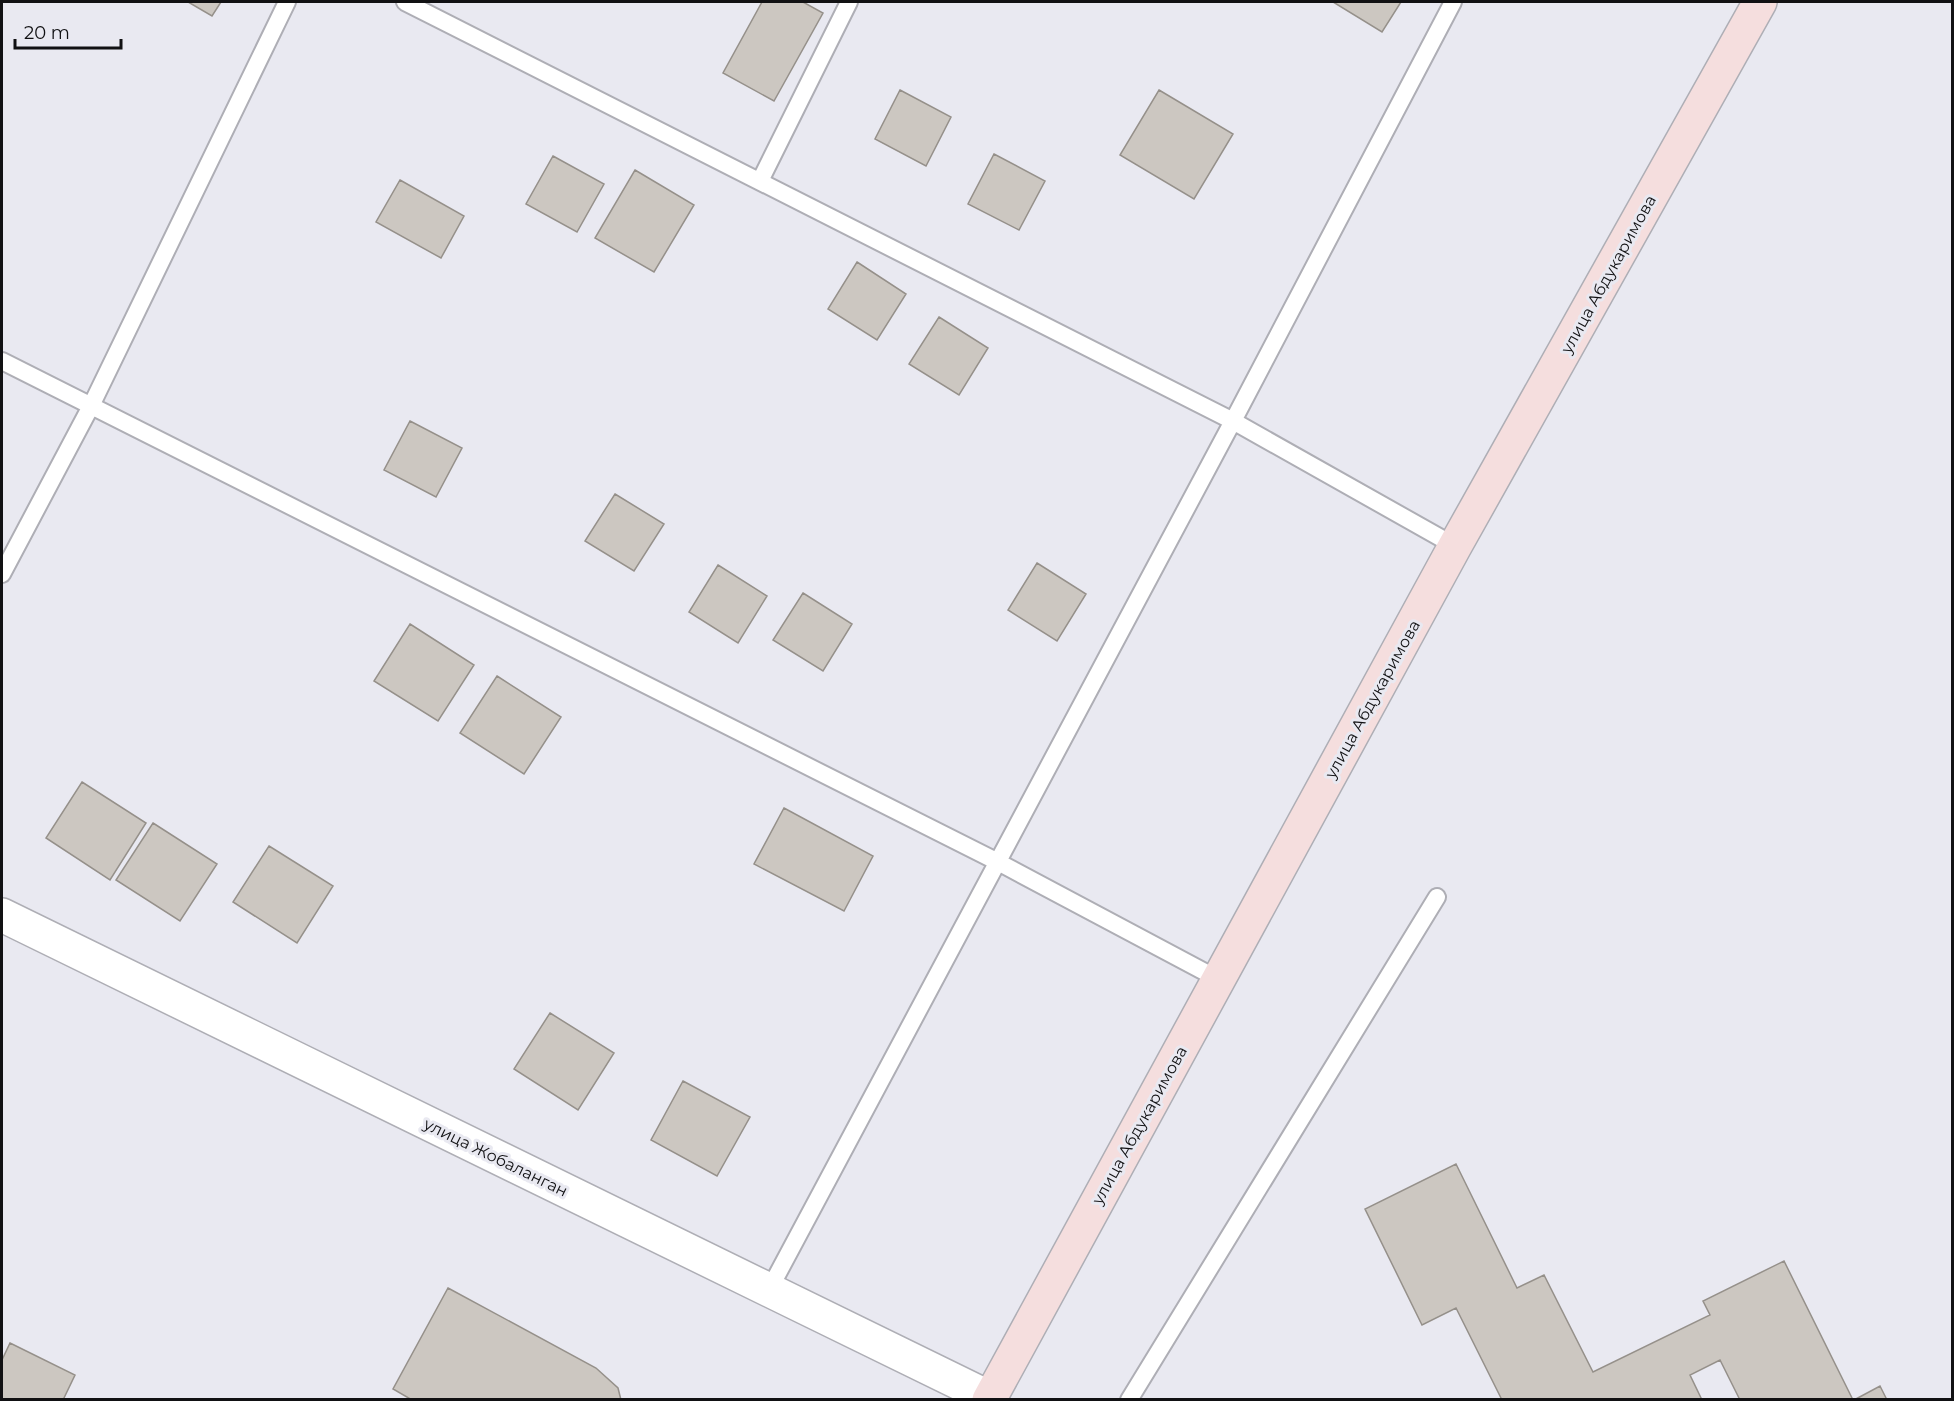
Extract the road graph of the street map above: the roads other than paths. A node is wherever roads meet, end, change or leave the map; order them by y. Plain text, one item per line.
1 (287, 2) edge
2 (405, 2) edge
3 (849, 2) edge
4 (1453, 2) edge
5 (1760, 2) edge
6 (760, 182) junction
7 (2, 361) edge
8 (91, 406) junction
9 (1233, 421) junction
10 (1455, 546) junction
11 (2, 574) edge
12 (998, 862) junction
13 (1437, 897) dead end
14 (2, 915) edge
15 (1218, 979) junction
16 (769, 1290) junction
17 (990, 1399) edge
18 (1129, 1400) edge

1 - 8 lane
2 - 6 lane
3 - 6 lane
4 - 9 lane
5 - 10 main road, улица Абдукаримова
6 - 9 lane
7 - 8 lane
8 - 11 lane
8 - 12 lane
9 - 10 lane
9 - 12 lane
10 - 15 main road, улица Абдукаримова
12 - 15 lane
12 - 16 lane
13 - 18 lane
14 - 16 street, улица Жобаланган
15 - 17 main road, улица Абдукаримова
16 - 17 street, улица Жобаланган

